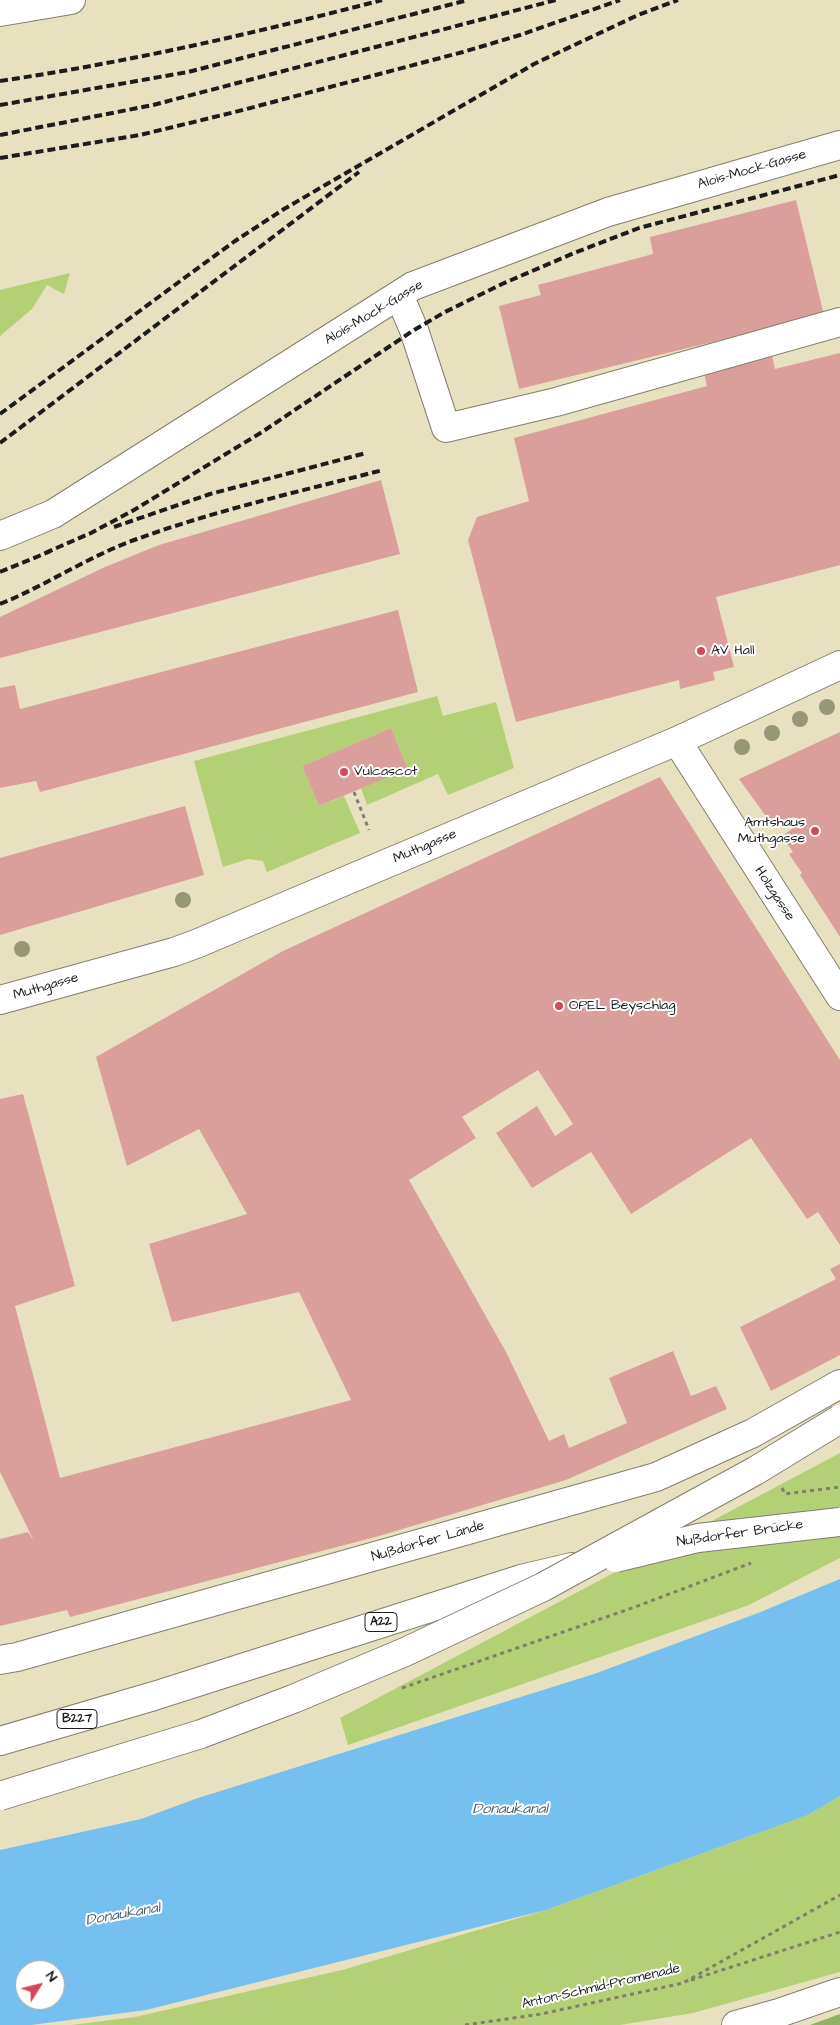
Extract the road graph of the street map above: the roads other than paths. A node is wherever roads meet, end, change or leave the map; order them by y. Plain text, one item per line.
1 (71, 0) edge
2 (0, 12) edge
3 (840, 145) edge
4 (399, 295) junction
5 (840, 322) edge
6 (0, 536) edge
7 (840, 665) edge
8 (676, 741) junction
9 (840, 996) edge
10 (0, 1000) edge
11 (840, 1384) edge
12 (840, 1419) edge
13 (840, 1522) edge
14 (0, 1660) edge
15 (154, 1696) joint
16 (0, 1741) edge
17 (0, 1796) edge
18 (840, 1992) edge
19 (736, 2025) edge

1 - 2 main road
3 - 4 main road, Alois-Mock-Gasse
4 - 5 main road
4 - 6 main road, Alois-Mock-Gasse
7 - 8 main road, Muthgasse
8 - 9 main road, Holzgasse
8 - 10 main road, Muthgasse
11 - 14 main road, Nußdorfer Lände
12 - 17 main road, bridge
13 - 15 main road, Nußdorfer Brücke / A22, bridge
15 - 16 main road, B227
18 - 19 main road

